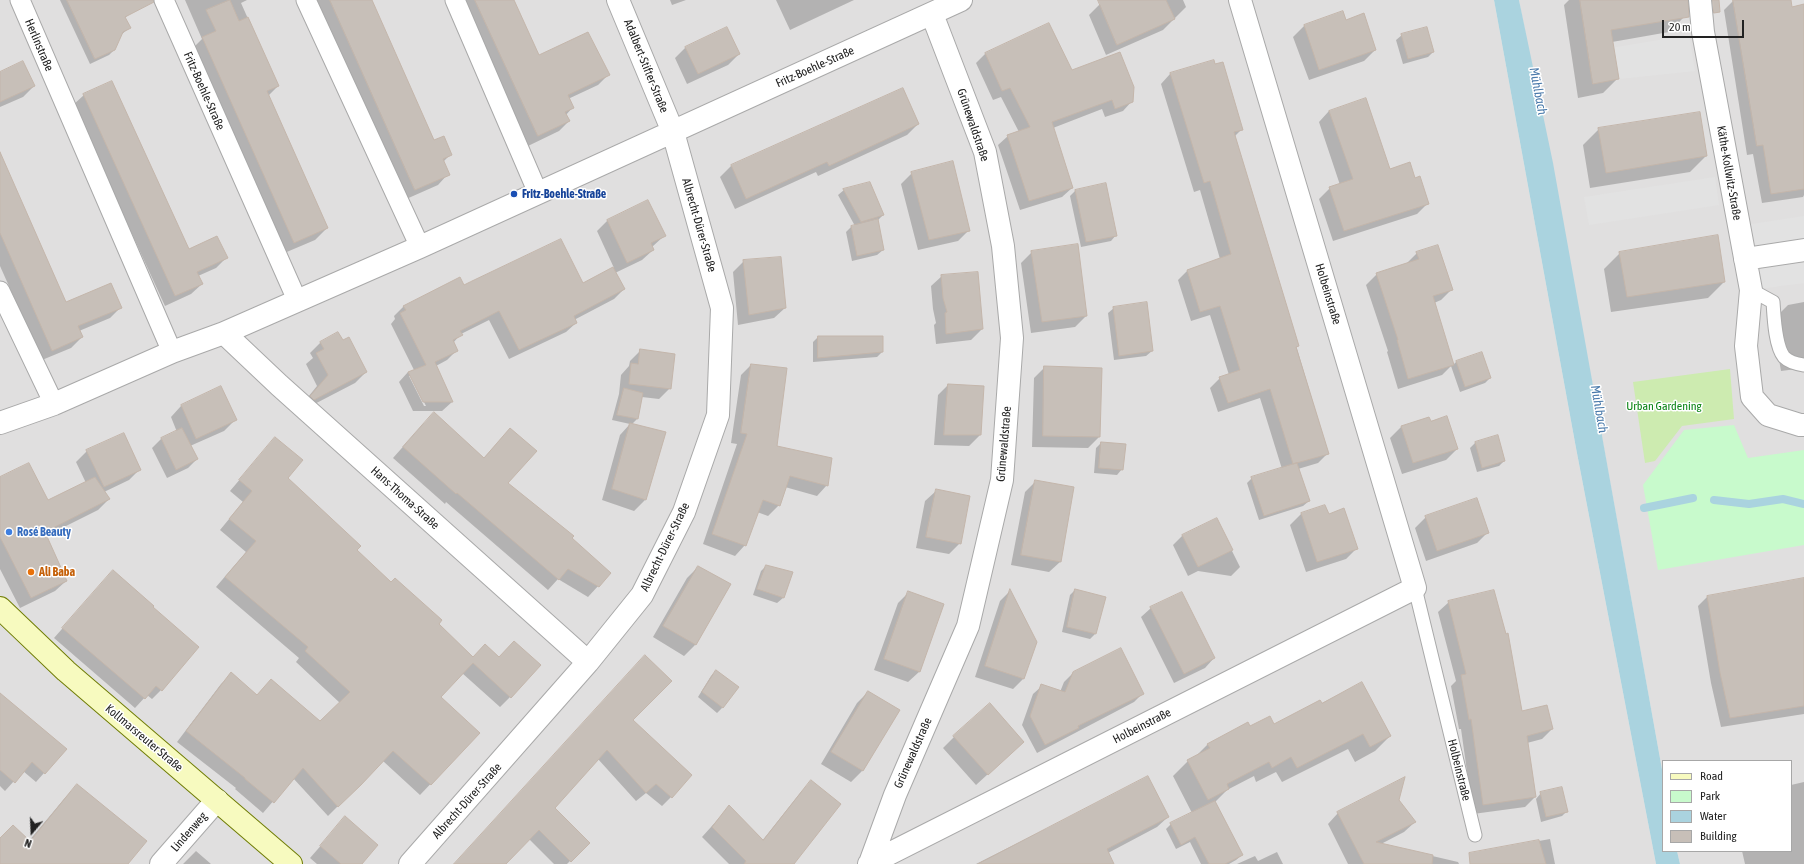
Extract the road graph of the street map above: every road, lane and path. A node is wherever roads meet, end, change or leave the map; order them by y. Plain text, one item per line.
1 (20, 0) edge
2 (164, 0) edge
3 (306, 0) edge
4 (455, 0) edge
5 (618, 0) edge
6 (960, 0) edge
7 (1240, 0) edge
8 (1700, 0) edge
9 (932, 14) junction
10 (673, 132) junction
11 (538, 193) junction
12 (420, 247) junction
13 (1804, 250) edge
14 (1745, 259) junction
15 (1751, 290) junction
16 (0, 291) edge
17 (296, 300) junction
18 (224, 333) junction
19 (172, 352) junction
20 (1804, 365) edge
21 (54, 404) junction
22 (0, 423) edge
23 (1804, 425) edge
24 (1415, 588) junction
25 (0, 608) edge
26 (588, 662) junction
27 (216, 800) junction
28 (1475, 835) dead end
29 (161, 864) edge
30 (291, 864) edge
31 (410, 864) edge
32 (869, 864) edge

1 - 19 street, Herlinstraße
2 - 17 street, Fritz-Boehle-Straße
3 - 12 street
4 - 11 street
5 - 10 street, Adalbert-Stifter-Straße
6 - 9 street, Fritz-Boehle-Straße
7 - 24 street, Holbeinstraße
8 - 14 street, Käthe-Kollwitz-Straße
9 - 10 street, Fritz-Boehle-Straße
9 - 32 street, Grünewaldstraße
10 - 11 street, Fritz-Boehle-Straße
10 - 26 street, Albrecht-Dürer-Straße
11 - 12 street, Fritz-Boehle-Straße
12 - 17 street, Fritz-Boehle-Straße
13 - 14 street
14 - 15 street, Käthe-Kollwitz-Straße
15 - 20 lane
15 - 23 street, Käthe-Kollwitz-Straße
16 - 21 street
17 - 18 street, Fritz-Boehle-Straße
18 - 19 street, Fritz-Boehle-Straße
18 - 26 street, Hans-Thoma-Straße
19 - 21 street, Fritz-Boehle-Straße
21 - 22 street, Fritz-Boehle-Straße
24 - 28 lane, Holbeinstraße
24 - 32 street, Holbeinstraße
25 - 27 main road, Kollmarsreuter Straße
26 - 31 street, Albrecht-Dürer-Straße
27 - 29 street, Lindenweg
27 - 30 main road, Kollmarsreuter Straße

